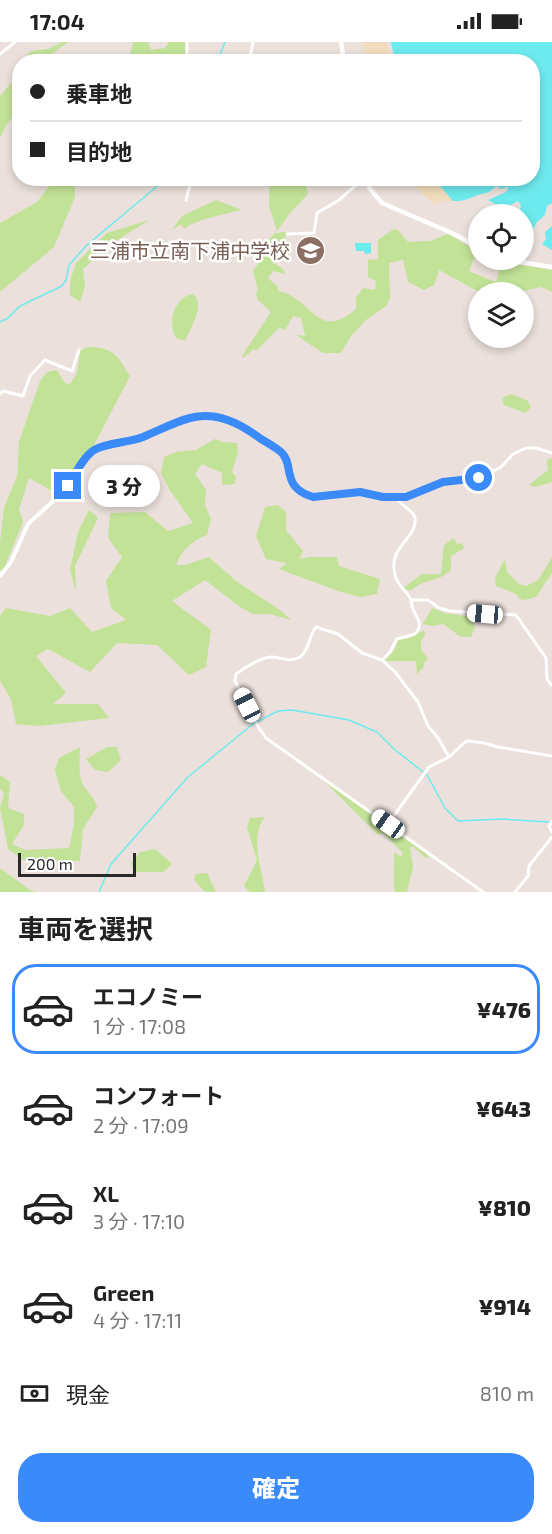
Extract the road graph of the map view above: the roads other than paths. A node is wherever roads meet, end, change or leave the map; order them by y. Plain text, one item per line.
1 (15, 42) edge
2 (0, 54) edge
3 (190, 186) edge
4 (356, 186) edge
5 (369, 186) edge
6 (186, 200) dead end
7 (287, 234) dead end
8 (468, 242) edge
9 (534, 264) edge
10 (552, 267) edge
11 (79, 350) dead end
12 (0, 394) edge
13 (264, 441) joint
14 (552, 453) edge
15 (397, 498) junction
16 (0, 576) edge
17 (411, 600) junction
18 (382, 660) junction
19 (552, 686) edge
20 (552, 756) edge
21 (449, 757) junction
22 (552, 821) edge
23 (388, 824) junction
24 (552, 832) edge
25 (552, 837) edge
26 (483, 892) edge
27 (515, 892) edge

1 - 2 street
3 - 6 street
4 - 7 street
5 - 8 main road
9 - 10 main road
11 - 12 street
13 - 15 street
13 - 16 street
14 - 15 street
15 - 17 street
17 - 18 street
17 - 19 street
18 - 21 street
18 - 23 street
20 - 21 street
21 - 23 street
22 - 24 street
23 - 26 street
25 - 27 street

